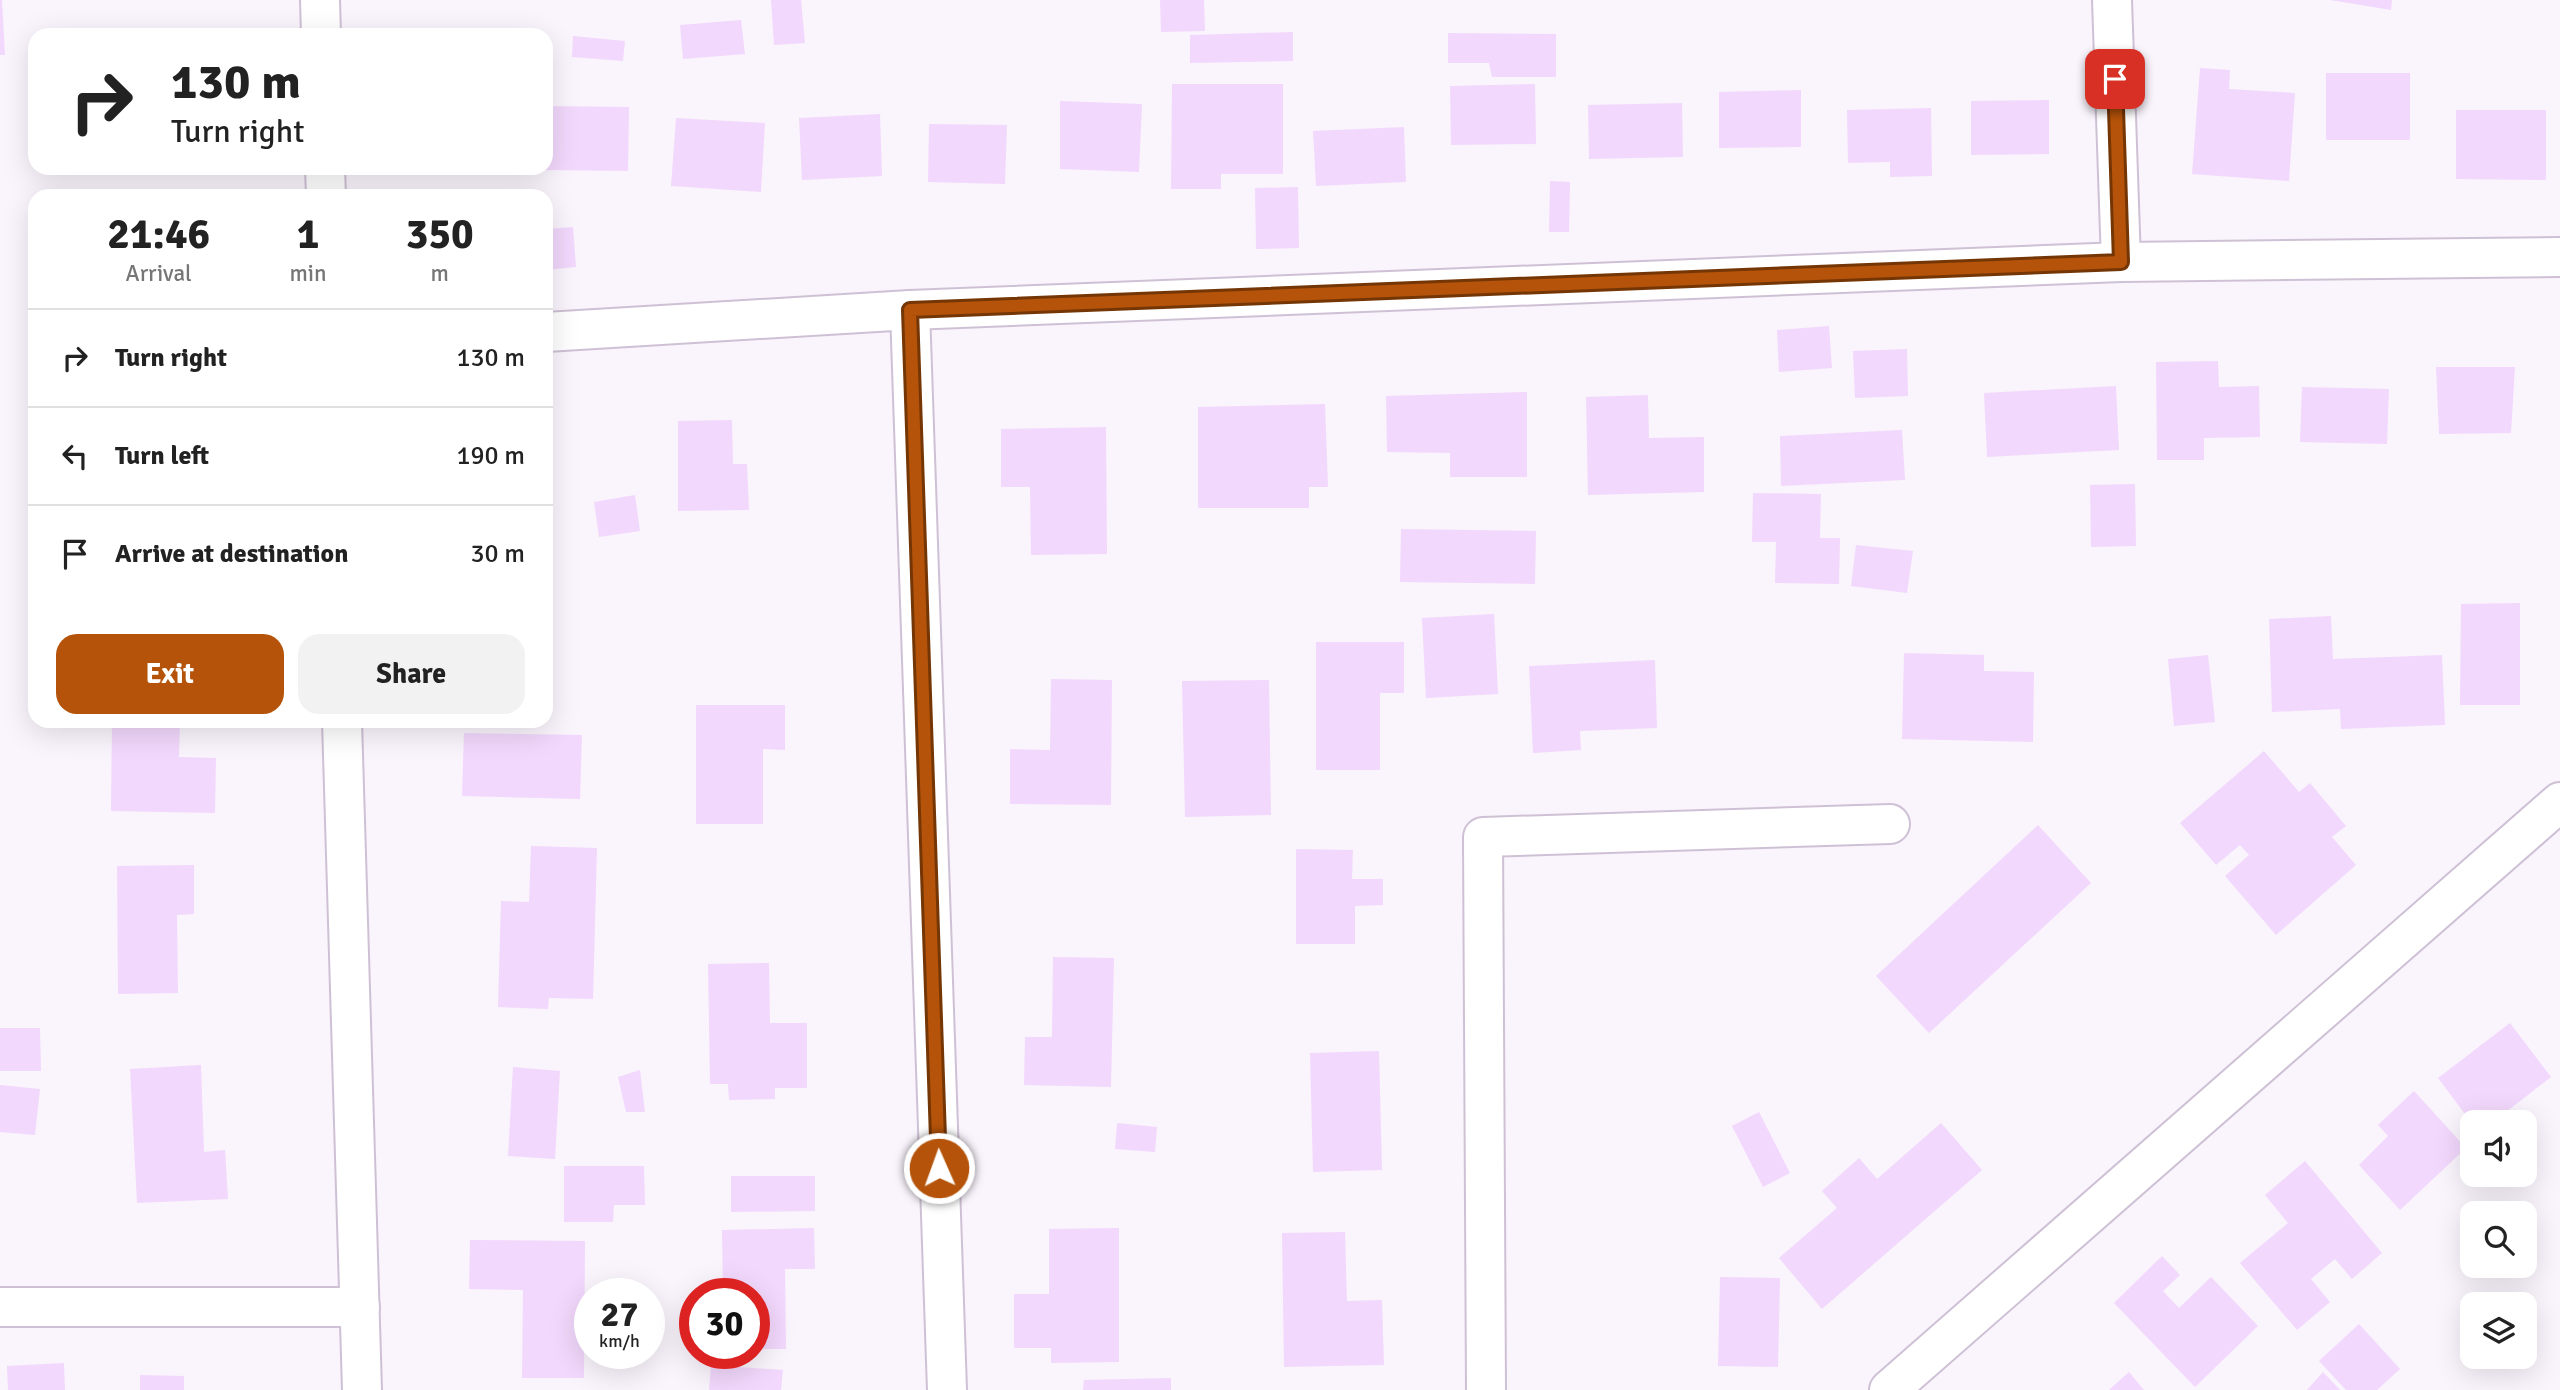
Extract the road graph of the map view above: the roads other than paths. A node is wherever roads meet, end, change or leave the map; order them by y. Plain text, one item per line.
1 (320, 0) edge
2 (2112, 0) edge
3 (321, 28) edge
4 (2560, 257) edge
5 (2121, 262) junction
6 (910, 310) junction
7 (553, 332) edge
8 (342, 728) edge
9 (2560, 802) edge
10 (1890, 824) dead end
11 (0, 1307) edge
12 (360, 1307) junction
13 (362, 1390) edge
14 (947, 1390) edge
15 (1486, 1390) edge
16 (1889, 1390) edge

1 - 3 street
2 - 5 street
4 - 5 street
5 - 6 street
6 - 7 street
6 - 14 street
8 - 12 street
9 - 16 street
10 - 15 street
11 - 12 street
12 - 13 street

